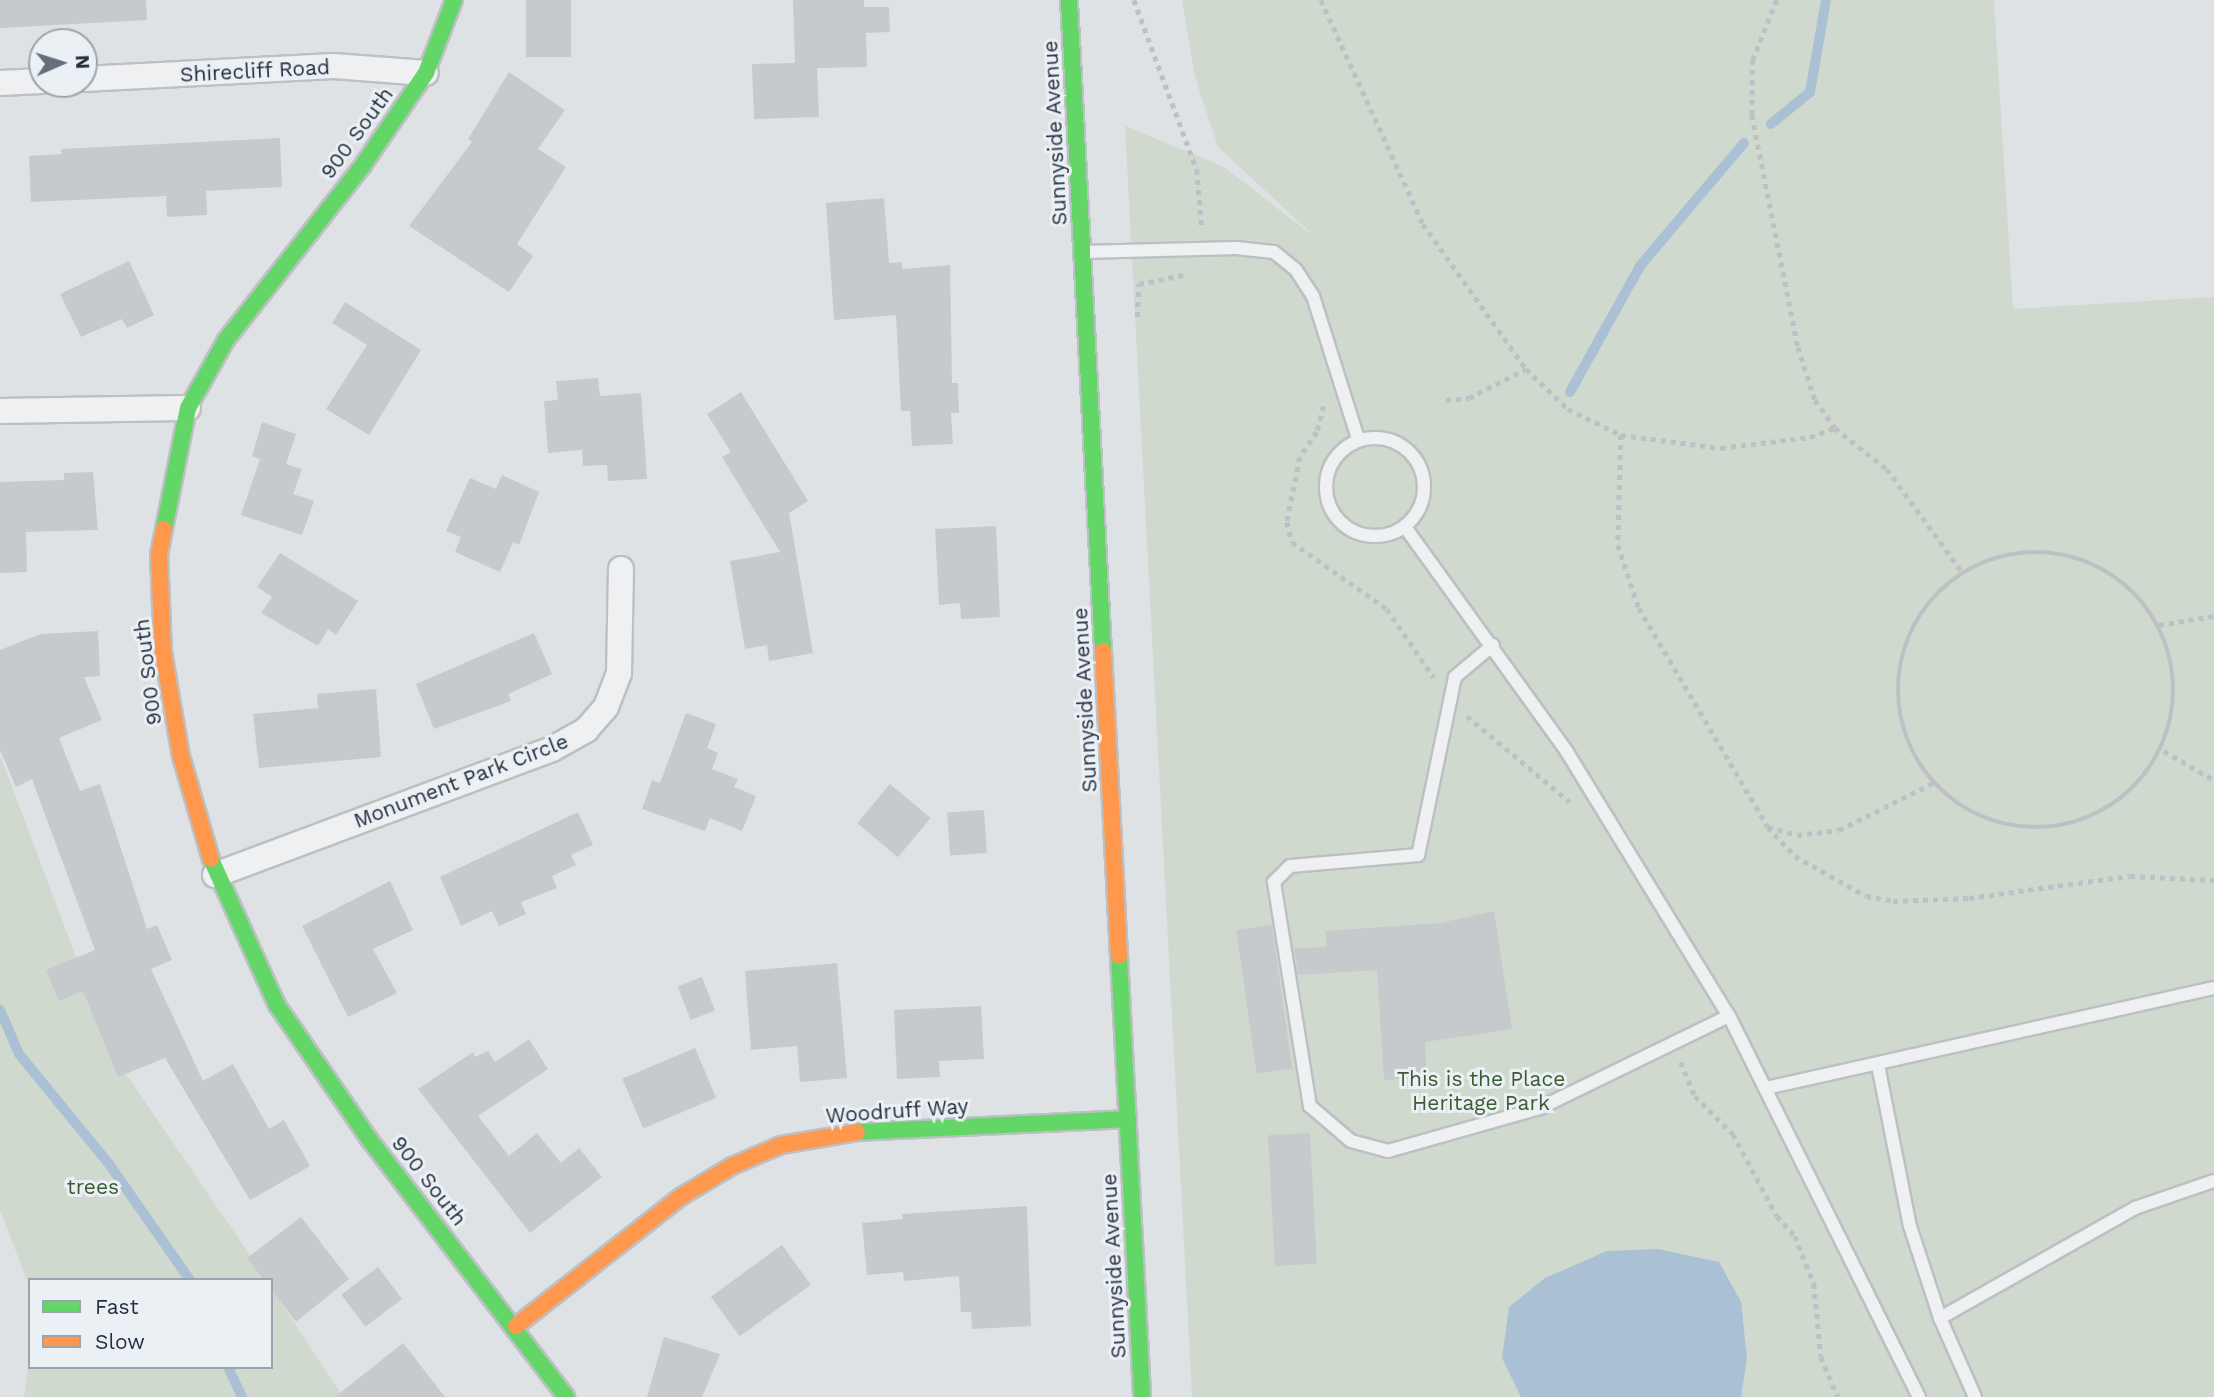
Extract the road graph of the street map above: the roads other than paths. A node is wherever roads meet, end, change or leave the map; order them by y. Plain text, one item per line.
1 (454, 0) edge
2 (1069, 0) edge
3 (426, 73) junction
4 (98, 78) edge
5 (28, 82) edge
6 (0, 83) edge
7 (1082, 252) junction
8 (188, 408) junction
9 (0, 411) edge
10 (1358, 439) junction
11 (1405, 527) junction
12 (621, 569) dead end
13 (1493, 645) junction
14 (215, 875) junction
15 (2214, 988) edge
16 (1729, 1016) junction
17 (1878, 1065) junction
18 (1766, 1088) junction
19 (1128, 1119) junction
20 (2214, 1181) edge
21 (1940, 1318) junction
22 (516, 1326) junction
23 (566, 1397) edge
24 (1142, 1397) edge
25 (1919, 1397) edge
26 (1975, 1397) edge

1 - 3 street, 900 South
2 - 7 street, Sunnyside Avenue
3 - 4 street, Shirecliff Road
3 - 8 street, 900 South
5 - 6 street
7 - 10 lane
7 - 19 street, Sunnyside Avenue
8 - 9 street
8 - 14 street, 900 South
10 - 11 lane
10 - 11 lane
11 - 13 lane
12 - 14 street, Monument Park Circle
13 - 16 lane
13 - 16 lane
14 - 22 street, 900 South
15 - 17 lane
16 - 18 lane
17 - 18 lane
17 - 21 lane
18 - 25 lane
19 - 22 street, Woodruff Way
19 - 24 street, Sunnyside Avenue
20 - 21 lane
21 - 26 lane
22 - 23 street, 900 South

